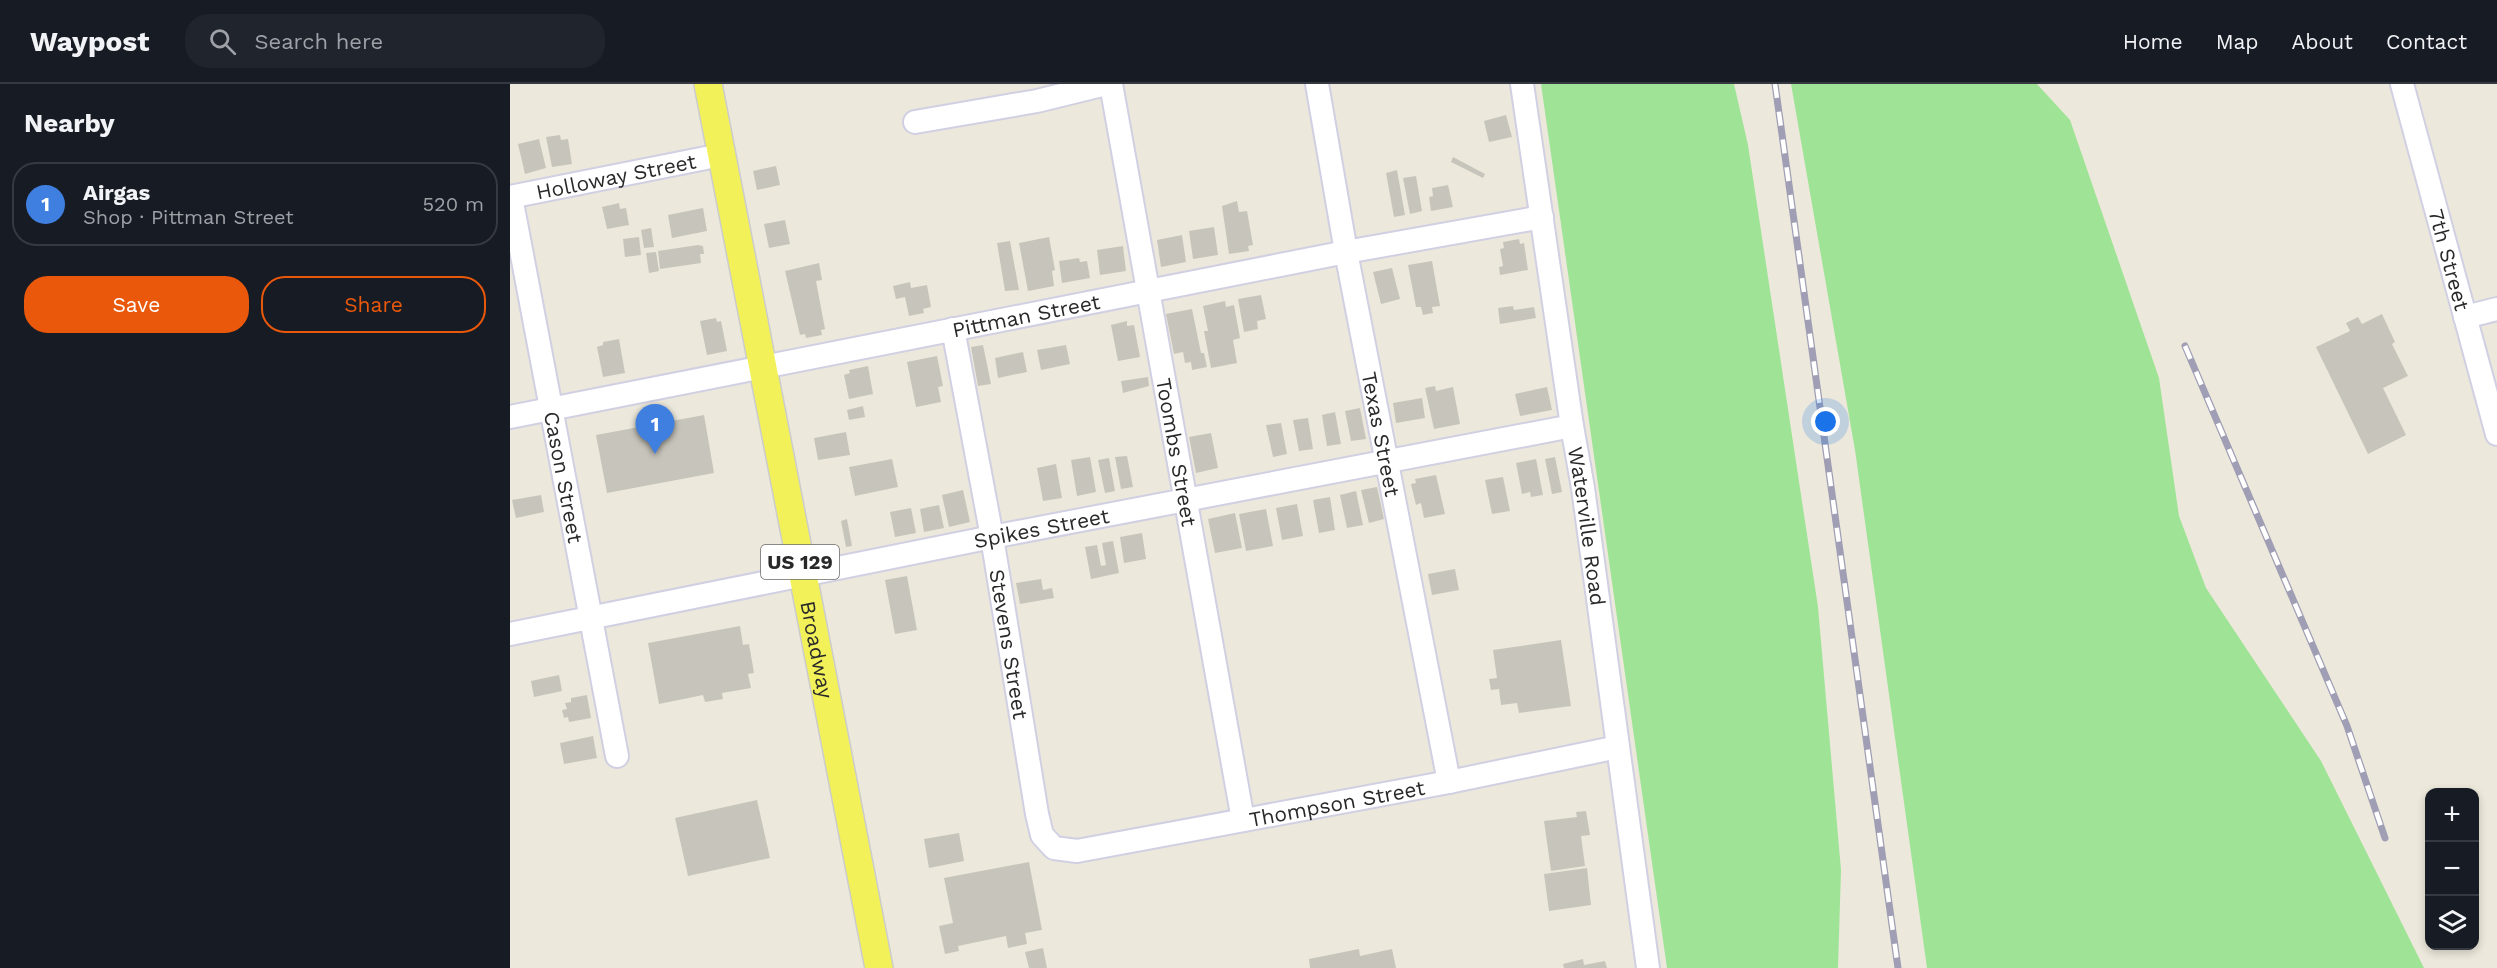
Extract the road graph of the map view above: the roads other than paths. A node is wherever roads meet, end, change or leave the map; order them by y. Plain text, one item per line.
1 (708, 84) edge
2 (1106, 84) edge
3 (1111, 84) edge
4 (1317, 84) edge
5 (1522, 84) edge
6 (2403, 84) edge
7 (915, 122) dead end
8 (720, 156) junction
9 (511, 197) edge
10 (1542, 217) junction
11 (1346, 252) junction
12 (1147, 292) junction
13 (2497, 309) edge
14 (2465, 317) junction
15 (953, 329) junction
16 (762, 368) junction
17 (552, 409) junction
18 (510, 417) edge
19 (1572, 426) junction
20 (2497, 434) edge
21 (1388, 462) junction
22 (1186, 501) junction
23 (992, 537) junction
24 (803, 575) junction
25 (592, 618) junction
26 (510, 634) edge
27 (1618, 747) junction
28 (617, 756) dead end
29 (1449, 782) junction
30 (1243, 820) junction
31 (1053, 848) joint
32 (879, 968) edge
33 (1648, 968) edge

1 - 8 main road, US 129
2 - 7 street
3 - 12 street, Toombs Street
4 - 11 street, Texas Street
5 - 10 street, Waterville Road
6 - 14 street, 7th Street
8 - 9 street, Holloway Street
8 - 16 main road, Broadway / US 129
9 - 17 street, Cason Street
10 - 11 street, Pittman Street
10 - 19 street, Waterville Road
11 - 12 street, Pittman Street
11 - 21 street, Texas Street
12 - 15 street, Pittman Street
12 - 22 street, Toombs Street
13 - 14 street
14 - 20 street, 7th Street
15 - 16 street, Pittman Street
15 - 23 street, Stevens Street
16 - 17 street, Pittman Street
16 - 24 main road, Broadway / US 129
17 - 18 street, Pittman Street
17 - 25 street, Cason Street
19 - 21 street, Spikes Street
19 - 27 street, Waterville Road
21 - 22 street, Spikes Street
21 - 29 street, Texas Street
22 - 23 street, Spikes Street
22 - 30 street, Toombs Street
23 - 24 street, Spikes Street
23 - 31 street, Stevens Street
24 - 25 street, Spikes Street
24 - 32 main road, Broadway / US 129
25 - 26 street, Spikes Street
25 - 28 street, Cason Street
27 - 29 street, Thompson Street
27 - 33 street, Waterville Road
29 - 30 street, Thompson Street
30 - 31 street, Thompson Street

